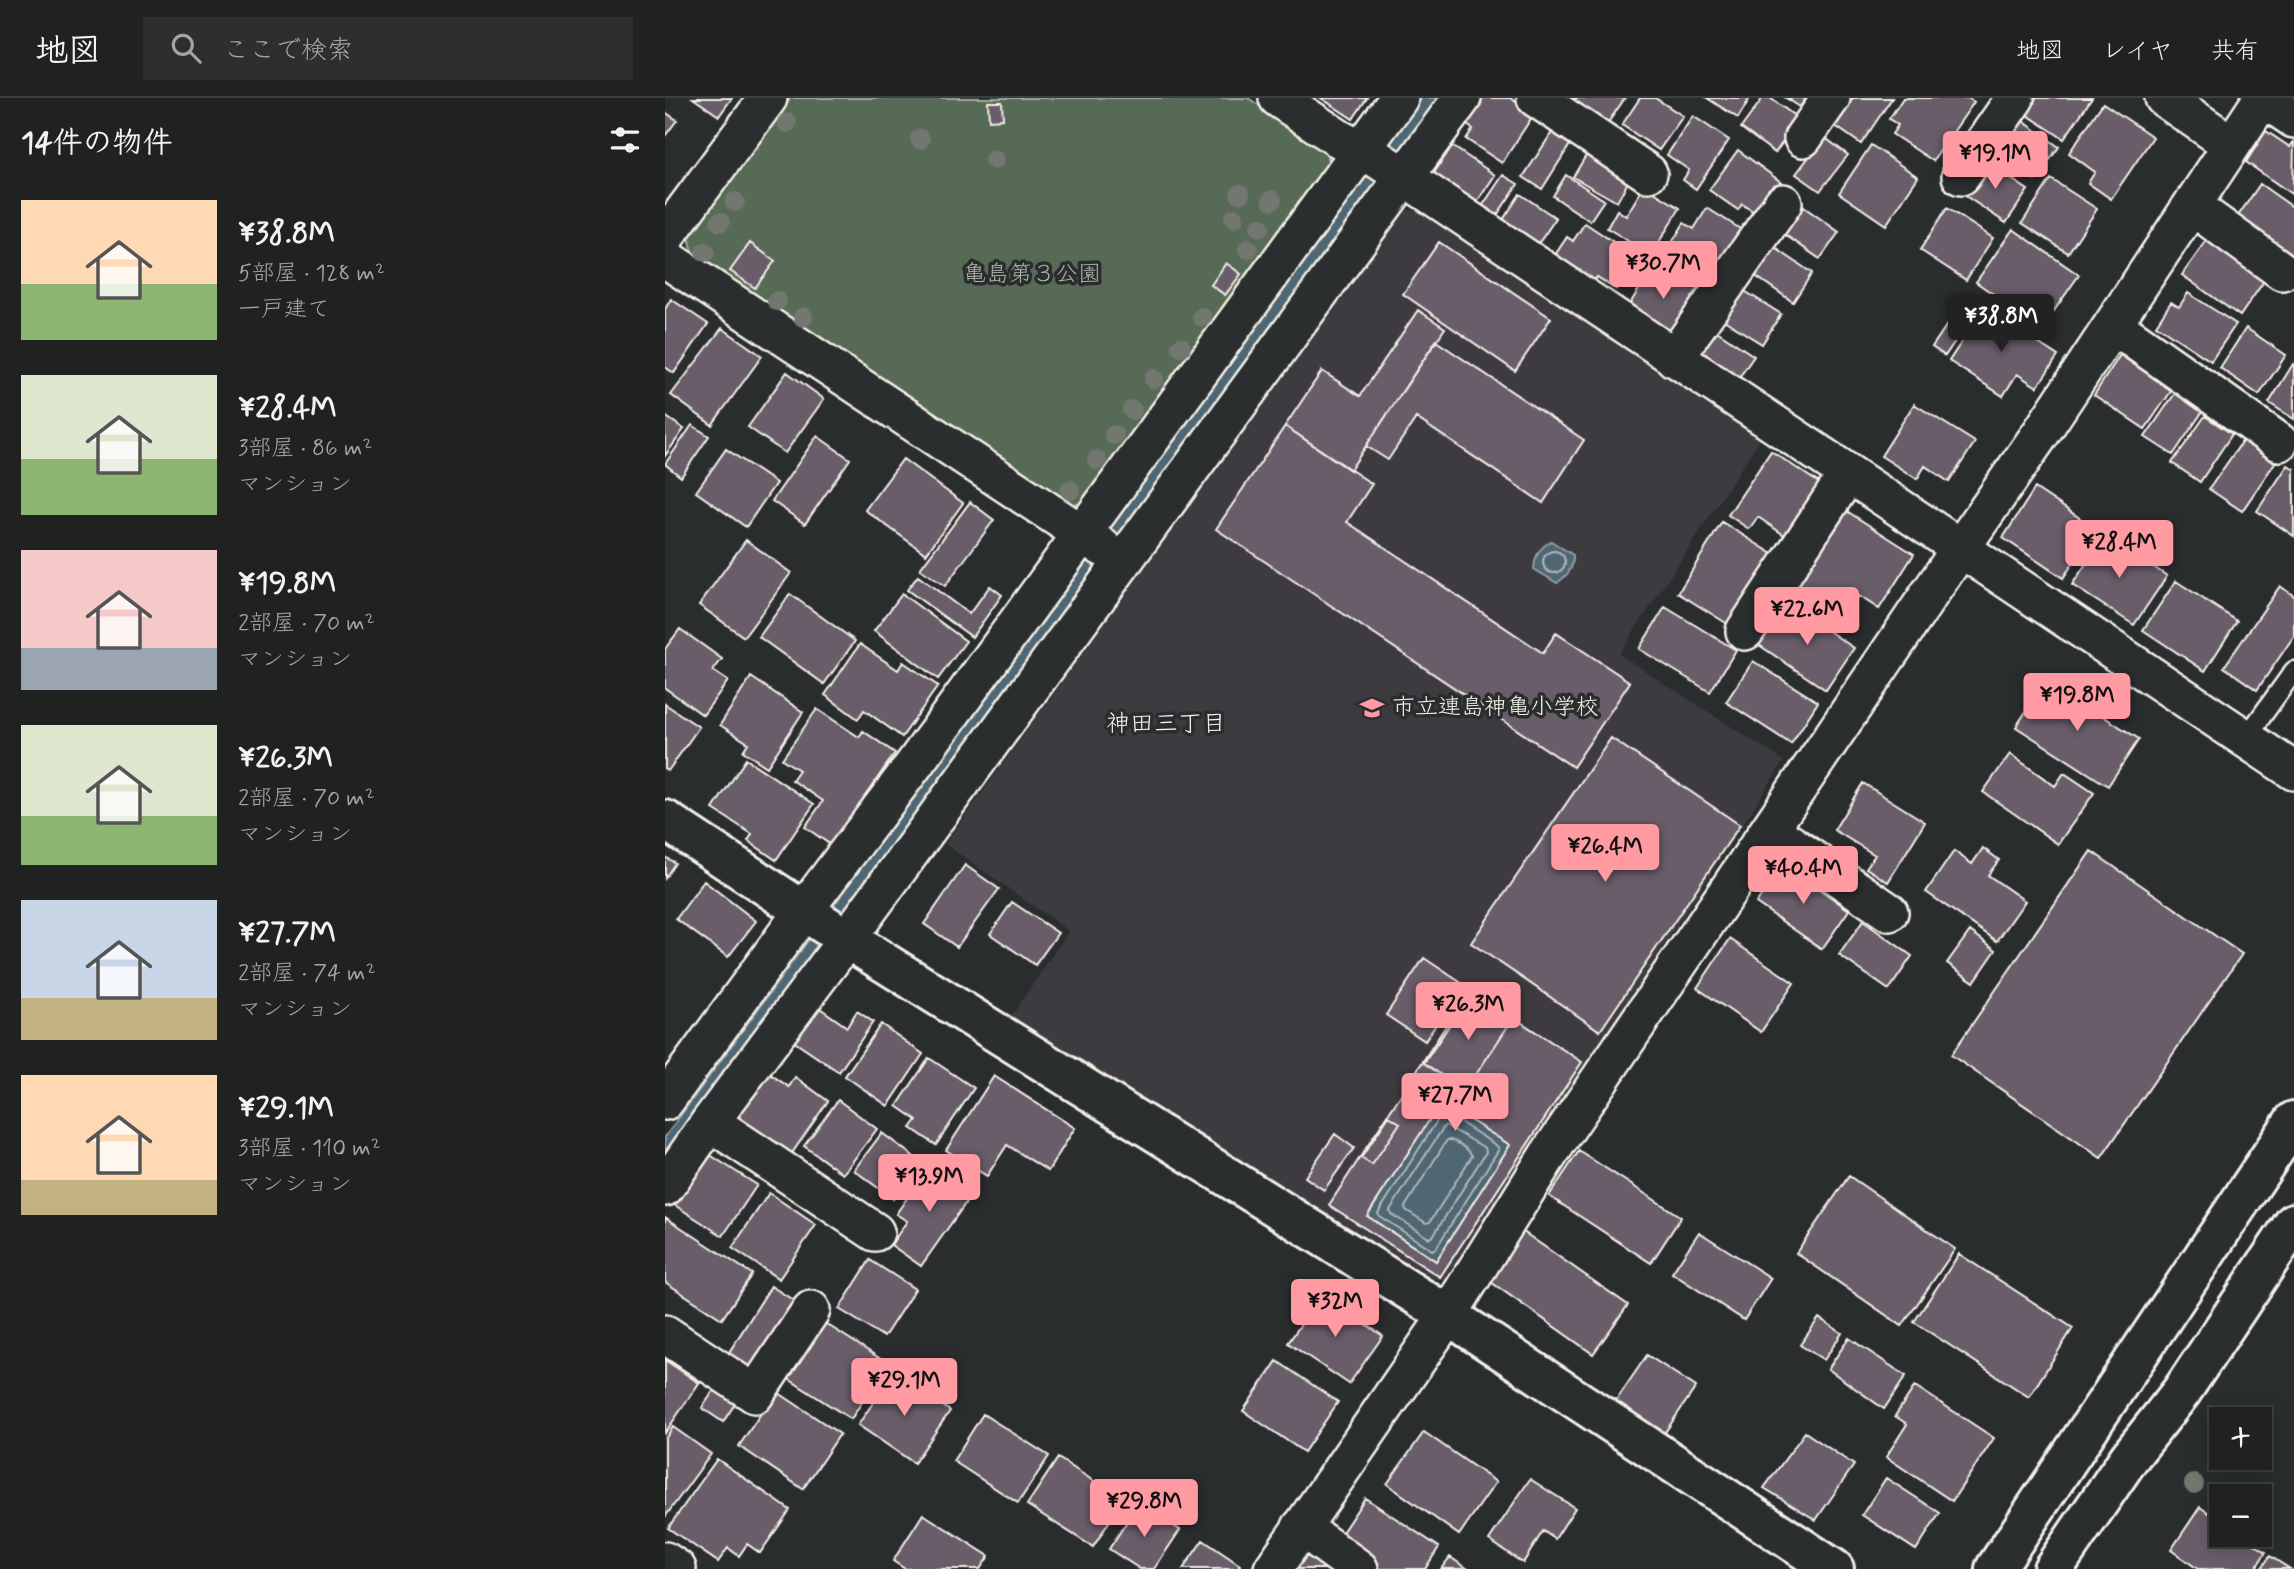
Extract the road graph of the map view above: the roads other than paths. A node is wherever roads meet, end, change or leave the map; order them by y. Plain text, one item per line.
1 (768, 98) edge
2 (1278, 98) edge
3 (1399, 98) edge
4 (1462, 98) edge
5 (1536, 98) edge
6 (1831, 98) edge
7 (2015, 98) edge
8 (2164, 98) edge
9 (2294, 119) edge
10 (1803, 138) dead end
11 (2232, 145) junction
12 (1383, 165) junction
13 (1648, 173) dead end
14 (1961, 176) dead end
15 (1783, 203) dead end
16 (2192, 206) junction
17 (665, 237) edge
18 (665, 258) edge
19 (2282, 271) dead end
20 (2113, 325) junction
21 (1674, 358) junction
22 (2279, 442) dead end
23 (1848, 474) junction
24 (1103, 548) junction
25 (1960, 549) junction
26 (1745, 631) dead end
27 (2294, 671) edge
28 (2246, 738) junction
29 (2294, 771) edge
30 (665, 820) edge
31 (1770, 830) junction
32 (1889, 912) dead end
33 (827, 926) junction
34 (665, 1101) edge
35 (2294, 1121) edge
36 (710, 1122) junction
37 (665, 1188) edge
38 (2294, 1223) edge
39 (875, 1232) dead end
40 (811, 1310) dead end
41 (1448, 1315) junction
42 (665, 1334) edge
43 (1301, 1527) junction
44 (665, 1561) edge
45 (677, 1569) edge
46 (1273, 1569) edge
47 (1359, 1569) edge
48 (1833, 1569) edge
49 (1995, 1569) edge
50 (2053, 1569) edge

1 - 17 street
2 - 12 street
3 - 12 street
4 - 12 street
5 - 13 street
6 - 10 street
7 - 14 street
8 - 11 street
9 - 11 street
11 - 16 street
12 - 21 street
12 - 24 street
12 - 24 street
15 - 21 street
16 - 19 street
16 - 20 street
18 - 24 street
20 - 22 street
20 - 25 street
21 - 23 street
23 - 25 street
23 - 26 street
24 - 33 street
24 - 33 street
25 - 28 street
25 - 31 street
27 - 28 lane
28 - 29 street
30 - 33 street
31 - 32 street
31 - 41 street
33 - 34 street
33 - 36 street
33 - 41 street
35 - 49 street
36 - 37 street
36 - 39 street
38 - 50 street
40 - 42 street
41 - 43 street
41 - 48 street
43 - 46 street
43 - 47 street
44 - 45 street

